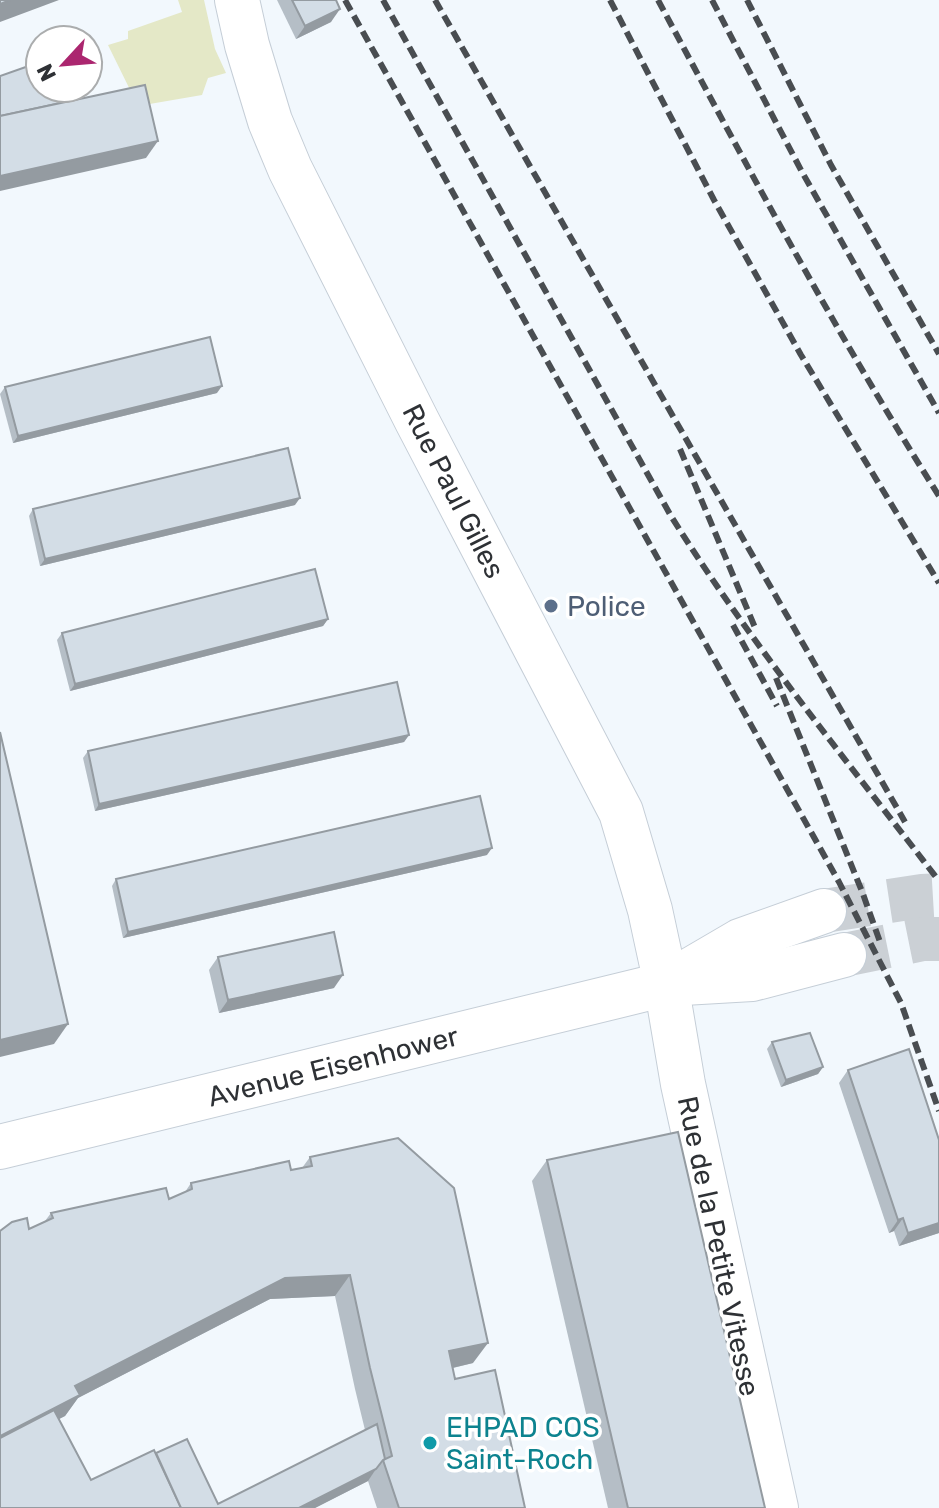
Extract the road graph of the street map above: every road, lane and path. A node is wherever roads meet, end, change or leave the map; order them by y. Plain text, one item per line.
1 (237, 0) edge
2 (824, 911) tunnel mouth
3 (844, 955) tunnel mouth
4 (666, 984) junction
5 (0, 1147) edge
6 (776, 1508) edge

1 - 4 street, Rue Paul Gilles
2 - 4 street, Avenue Eisenhower
3 - 4 street, Avenue Eisenhower
4 - 5 street, Avenue Eisenhower
4 - 6 street, Rue de la Petite Vitesse

